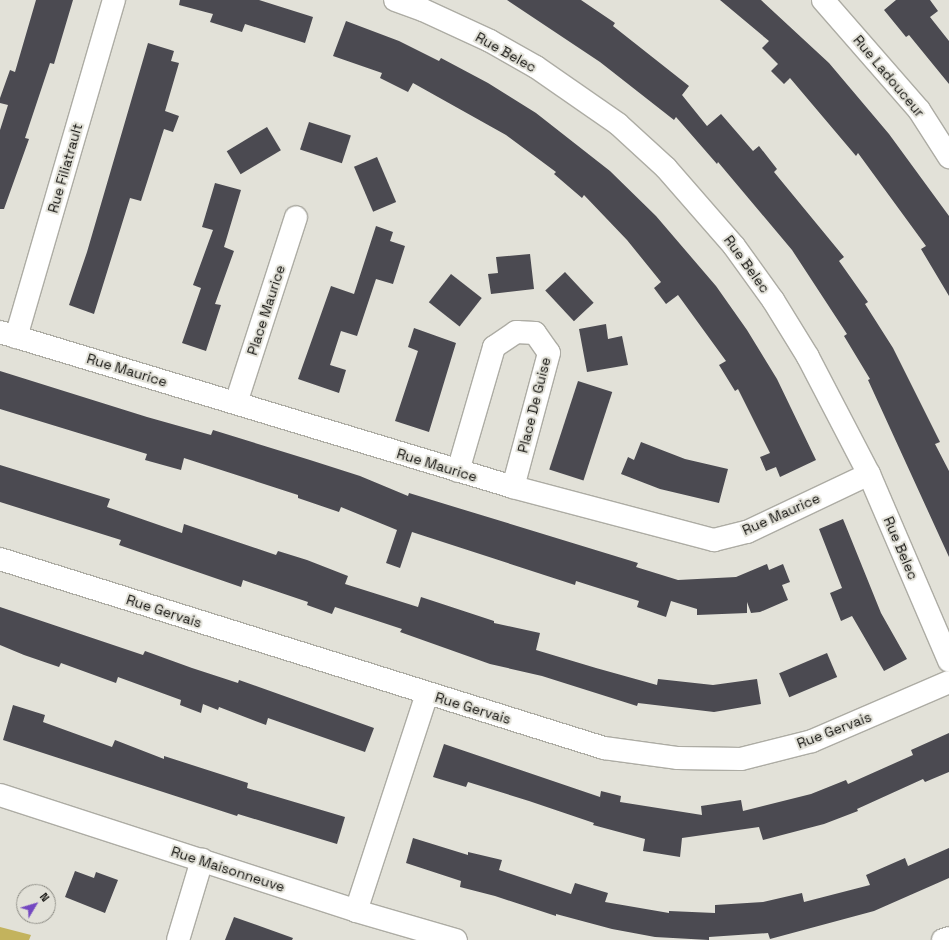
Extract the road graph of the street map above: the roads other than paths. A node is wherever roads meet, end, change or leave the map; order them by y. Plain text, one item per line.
1 (114, 0) edge
2 (395, 0) edge
3 (823, 0) edge
4 (949, 157) edge
5 (296, 217) dead end
6 (8, 334) edge
7 (236, 403) junction
8 (458, 471) junction
9 (869, 474) junction
10 (513, 487) junction
11 (0, 559) edge
12 (949, 661) edge
13 (949, 682) edge
14 (427, 694) junction
15 (0, 796) edge
16 (202, 860) junction
17 (356, 911) junction
18 (949, 938) edge
19 (178, 940) edge
20 (456, 940) edge
21 (943, 940) edge

1 - 6 street, Rue Filiatrault
2 - 9 street, Rue Belec
3 - 4 street, Rue Ladouceur
5 - 7 street, Place Maurice
6 - 7 street, Rue Maurice
7 - 8 street, Rue Maurice
8 - 10 street, Rue Maurice
8 - 10 street, Place De Guise
9 - 10 street, Rue Maurice
9 - 12 street, Rue Belec
11 - 14 street, Rue Gervais
13 - 14 street, Rue Gervais
14 - 17 street
15 - 16 street, Rue Maisonneuve
16 - 17 street, Rue Maisonneuve
16 - 19 street
17 - 20 street, Rue Maisonneuve
18 - 21 street

